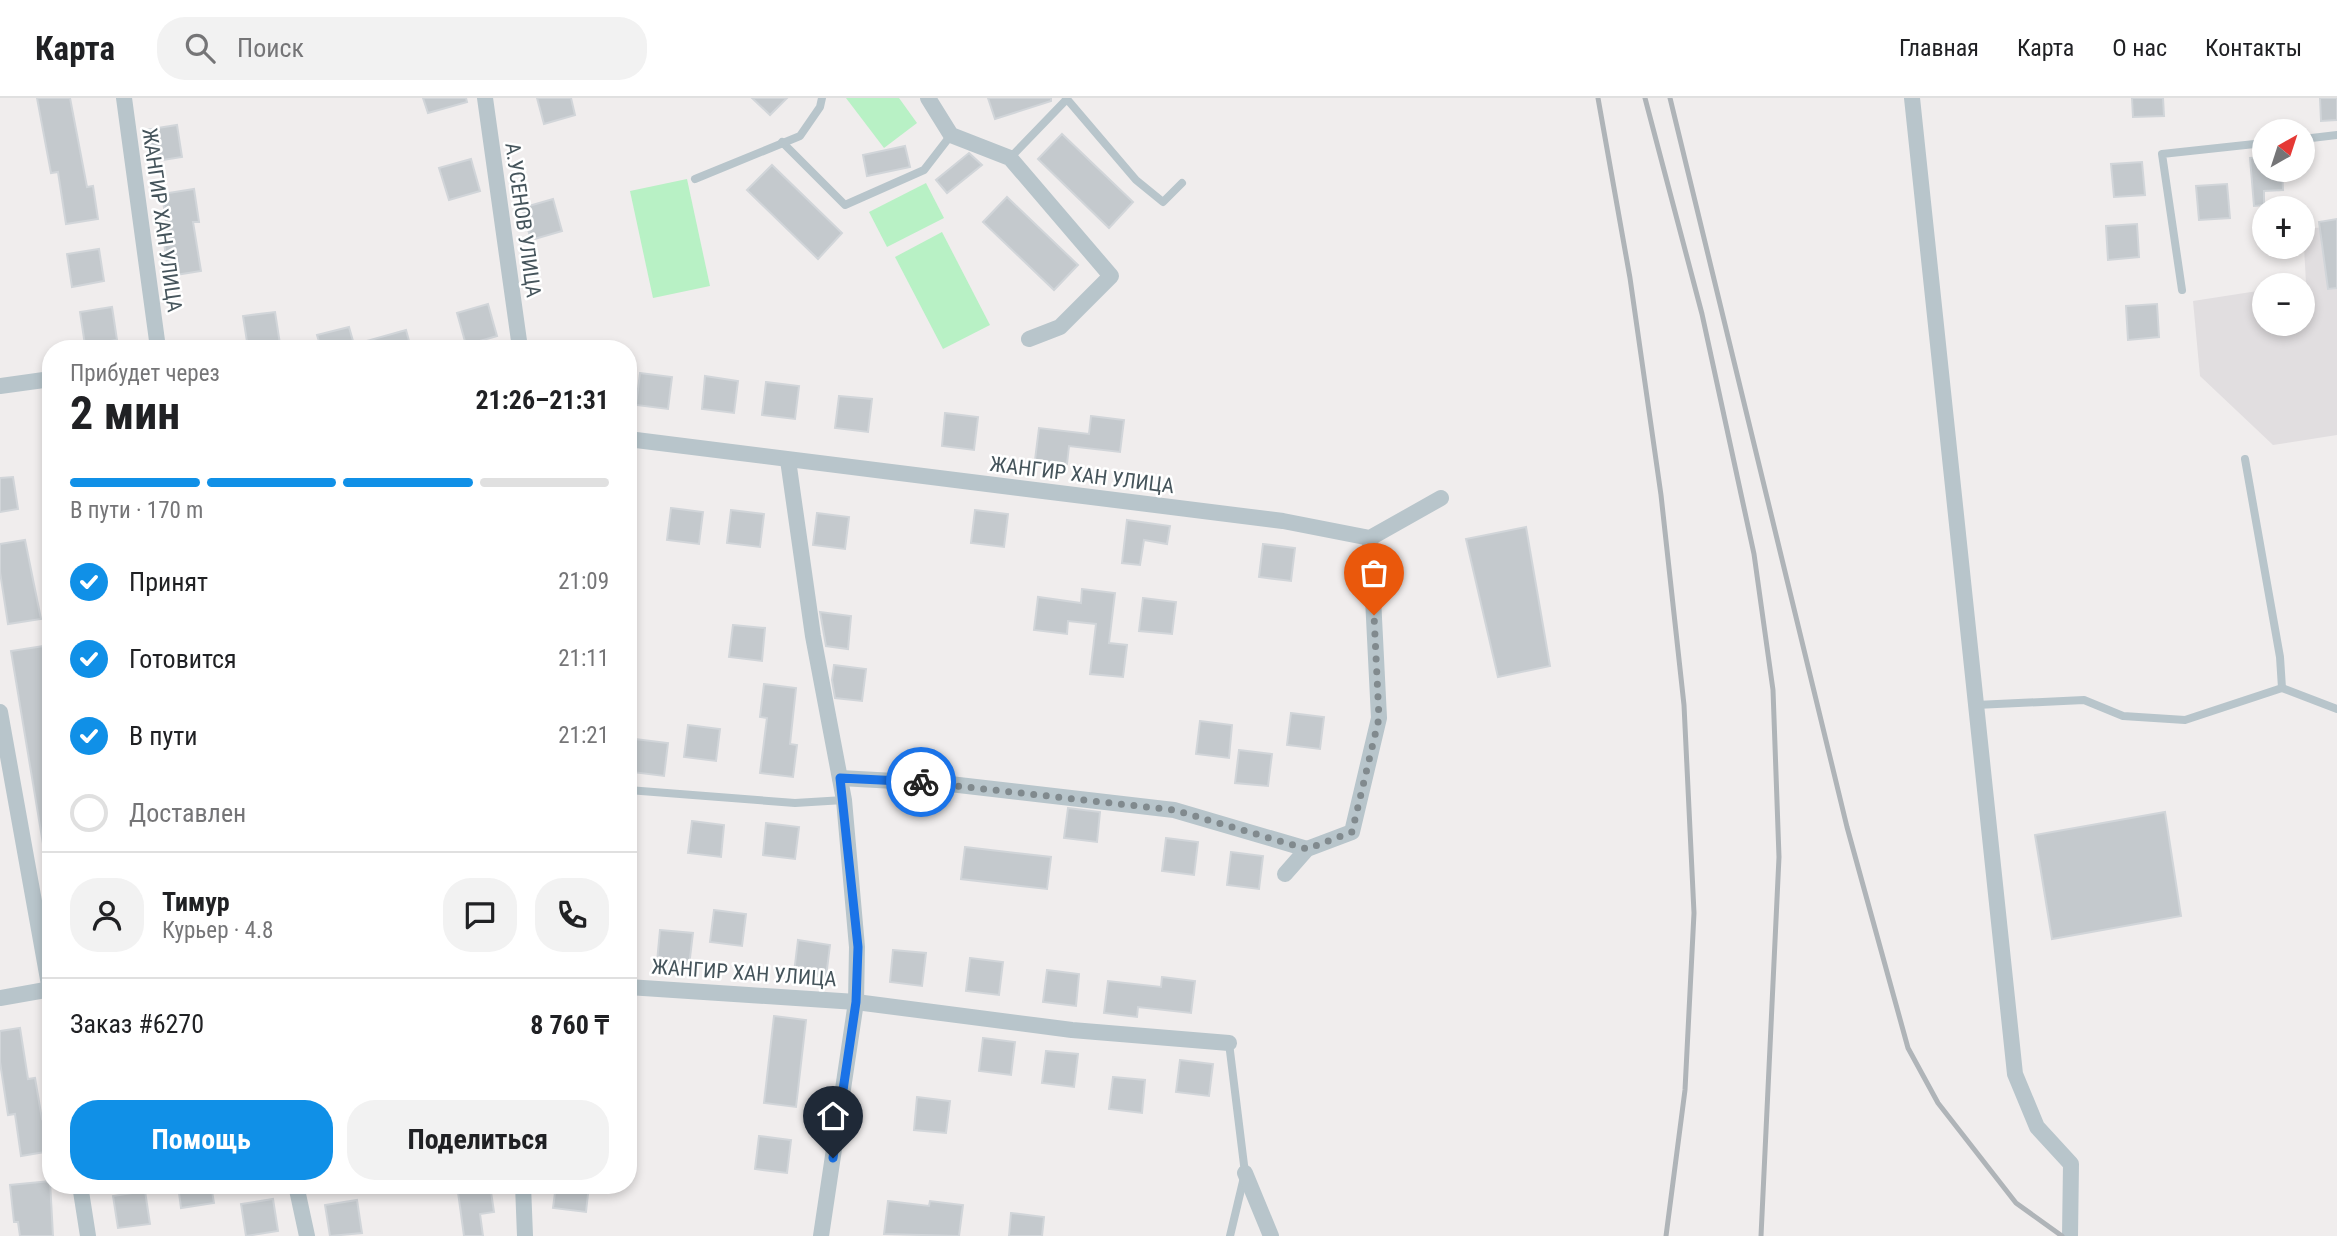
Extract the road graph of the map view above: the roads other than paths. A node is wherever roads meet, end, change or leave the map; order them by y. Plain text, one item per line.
1 (124, 98) edge
2 (485, 98) edge
3 (822, 98) edge
4 (928, 98) edge
5 (1912, 98) edge
6 (1066, 99) edge
7 (951, 135) junction
8 (2337, 135) edge
9 (2315, 138) edge
10 (782, 142) junction
11 (2252, 144) edge
12 (1010, 158) junction
13 (695, 178) dead end
14 (1182, 183) dead end
15 (2182, 290) dead end
16 (1029, 339) dead end
17 (157, 340) edge
18 (519, 340) edge
19 (42, 380) edge
20 (0, 386) edge
21 (637, 440) edge
22 (2245, 459) dead end
23 (788, 460) junction
24 (1441, 498) dead end
25 (1370, 538) junction
26 (2282, 688) junction
27 (1976, 705) junction
28 (2337, 709) edge
29 (0, 712) edge
30 (840, 778) junction
31 (637, 791) edge
32 (844, 800) junction
33 (1307, 849) junction
34 (1285, 874) dead end
35 (42, 946) edge
36 (637, 988) edge
37 (42, 992) edge
38 (0, 998) edge
39 (856, 1002) junction
40 (1228, 1043) joint
41 (1245, 1172) junction
42 (81, 1194) edge
43 (298, 1194) edge
44 (523, 1194) edge
45 (88, 1236) edge
46 (307, 1236) edge
47 (525, 1236) edge
48 (821, 1236) edge
49 (1230, 1236) edge
50 (1271, 1236) edge
51 (2070, 1236) edge

1 - 17 street, ЖАНГИР ХАН УЛИЦА
2 - 18 street, А.УСЕНОВ УЛИЦА
3 - 10 lane
4 - 7 street
5 - 27 street
6 - 12 lane
6 - 14 lane
7 - 10 lane
7 - 12 street
8 - 9 lane
10 - 13 lane
11 - 15 lane
12 - 16 street
19 - 20 street
21 - 23 street, ЖАНГИР ХАН УЛИЦА
22 - 26 lane
23 - 25 street, ЖАНГИР ХАН УЛИЦА
23 - 30 street, ЖАНГИР ХАН УЛИЦА
24 - 25 street
25 - 33 street
26 - 27 lane
26 - 28 lane
27 - 51 street
29 - 35 street
30 - 32 street, ЖАНГИР ХАН УЛИЦА
30 - 33 street
31 - 32 lane
32 - 39 street, ЖАНГИР ХАН УЛИЦА
33 - 34 street
36 - 39 street, ЖАНГИР ХАН УЛИЦА
37 - 38 street
39 - 40 street, ЖАНГИР ХАН УЛИЦА
39 - 48 street, ЖАНГИР ХАН УЛИЦА
40 - 41 lane
41 - 49 lane
41 - 50 street
42 - 45 street
43 - 46 street
44 - 47 street

